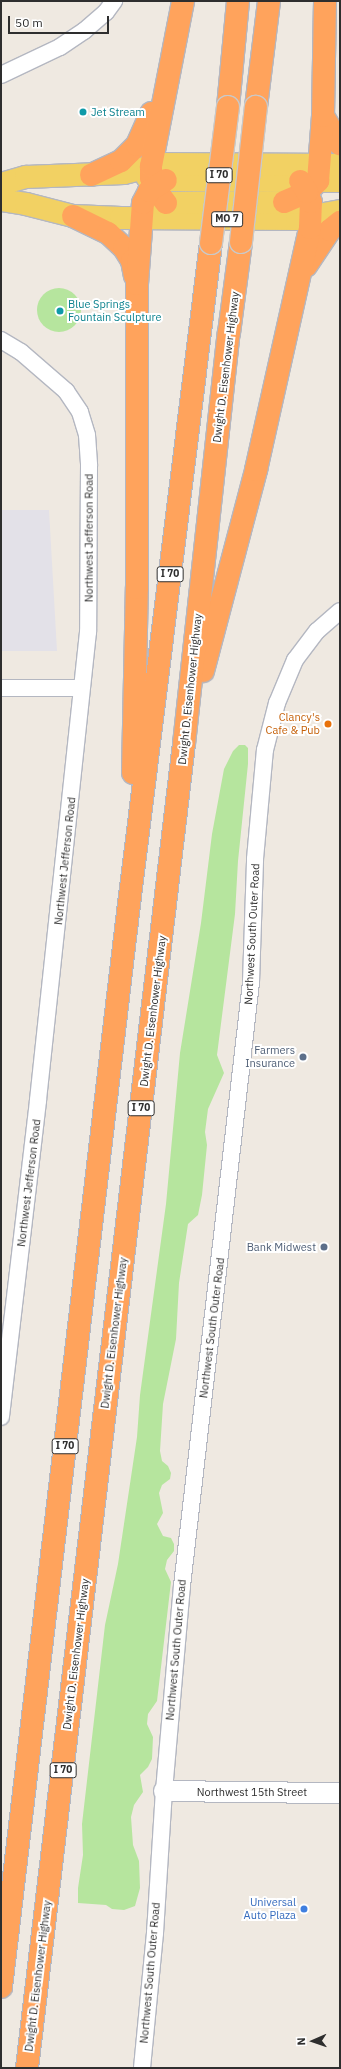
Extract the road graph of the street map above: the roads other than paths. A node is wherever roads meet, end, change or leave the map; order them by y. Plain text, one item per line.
1 (114, 1) edge
2 (183, 1) edge
3 (238, 1) edge
4 (269, 1) edge
5 (325, 1) edge
6 (1, 75) edge
7 (162, 104) junction
8 (323, 116) junction
9 (340, 144) edge
10 (92, 175) junction
11 (340, 181) edge
12 (1, 184) edge
13 (315, 186) edge
14 (153, 191) junction
15 (1, 200) edge
16 (26, 204) junction
17 (340, 206) edge
18 (340, 211) edge
19 (73, 216) junction
20 (340, 222) edge
21 (298, 279) junction
22 (137, 284) junction
23 (1, 340) edge
24 (340, 611) edge
25 (1, 688) edge
26 (81, 688) junction
27 (184, 744) junction
28 (129, 904) junction
29 (7, 1323) edge
30 (1, 1417) edge
31 (164, 1791) junction
32 (340, 1793) edge
33 (1, 1987) edge
34 (27, 2068) edge
35 (142, 2068) edge

1 - 6 street
2 - 7 highway
3 - 28 highway, I 70, bridge
4 - 27 highway, Dwight D. Eisenhower Highway / I 70, bridge
5 - 8 highway
7 - 10 highway
7 - 14 highway
8 - 9 highway
8 - 13 highway
10 - 12 main road, MO 7
10 - 14 main road, MO 7
11 - 13 main road, MO 7
13 - 14 main road, MO 7
13 - 14 main road, MO 7
13 - 14 main road, MO 7
13 - 17 main road, MO 7
13 - 18 main road, MO 7
13 - 21 highway
14 - 16 main road, MO 7
14 - 19 main road, MO 7
14 - 22 highway
15 - 16 main road, MO 7
16 - 19 main road, MO 7
19 - 22 highway
20 - 21 highway
21 - 27 highway
22 - 28 highway
23 - 26 street, Northwest Jefferson Road
24 - 31 street, Northwest South Outer Road
25 - 26 street
26 - 29 street, Northwest Jefferson Road
27 - 34 highway, Dwight D. Eisenhower Highway / I 70
28 - 33 highway, I 70
29 - 30 street, Northwest Jefferson Road
31 - 32 street, Northwest 15th Street
31 - 35 street, Northwest South Outer Road

